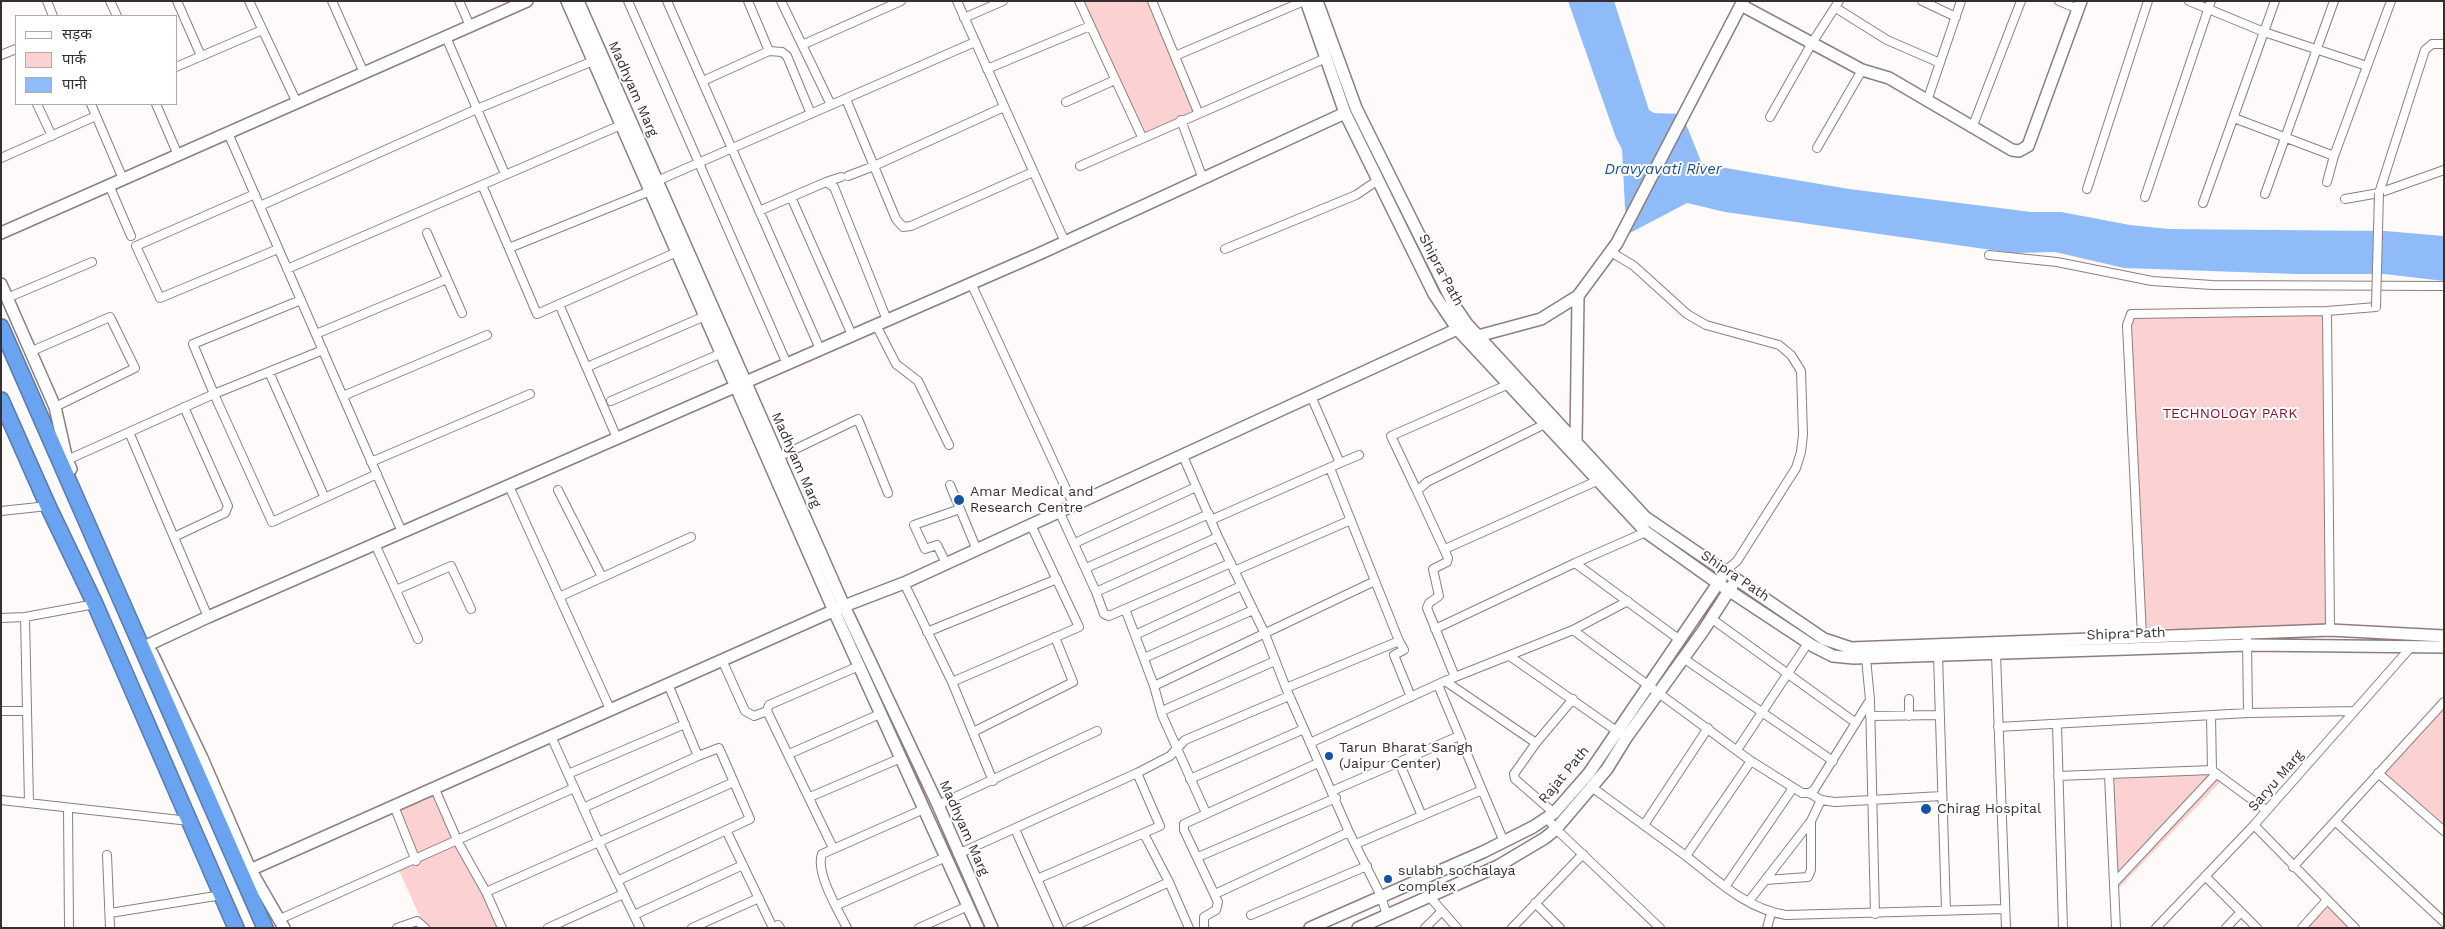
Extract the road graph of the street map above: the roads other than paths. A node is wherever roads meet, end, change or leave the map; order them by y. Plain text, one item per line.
1 (47, 1) edge
2 (110, 1) edge
3 (177, 1) edge
4 (249, 1) edge
5 (332, 1) edge
6 (459, 1) edge
7 (527, 1) edge
8 (567, 1) edge
9 (578, 1) edge
10 (628, 1) edge
11 (667, 1) edge
12 (748, 1) edge
13 (781, 1) edge
14 (901, 1) edge
15 (957, 1) edge
16 (1003, 1) edge
17 (1079, 1) edge
18 (1152, 1) edge
19 (1305, 1) edge
20 (1317, 1) edge
21 (1922, 1) edge
22 (1961, 1) edge
23 (2021, 1) edge
24 (2059, 1) edge
25 (2148, 1) edge
26 (2189, 1) edge
27 (2275, 1) edge
28 (2334, 1) edge
29 (2391, 1) edge
30 (1742, 3) edge
31 (1837, 5) edge
32 (2079, 5) edge
33 (2210, 5) edge
34 (53, 15) edge
35 (117, 15) edge
36 (1956, 17) junction
37 (964, 18) junction
38 (470, 26) junction
39 (1090, 26) junction
40 (262, 30) junction
41 (2264, 32) junction
42 (446, 37) junction
43 (975, 42) junction
44 (1812, 44) junction
45 (2444, 44) edge
46 (802, 45) junction
47 (2315, 50) junction
48 (769, 51) junction
49 (15, 52) edge
50 (1, 55) edge
51 (202, 56) junction
52 (1175, 56) junction
53 (1326, 58) junction
54 (593, 60) junction
55 (1940, 63) junction
56 (178, 66) edge
57 (2367, 66) junction
58 (987, 69) junction
59 (1862, 70) junction
60 (364, 73) junction
61 (1115, 80) junction
62 (703, 81) junction
63 (846, 99) junction
64 (1927, 101) junction
65 (1066, 102) dead end
66 (297, 103) junction
67 (38, 105) edge
68 (91, 105) edge
69 (156, 105) edge
70 (831, 105) junction
71 (1004, 107) junction
72 (477, 109) junction
73 (1198, 112) junction
74 (1345, 113) junction
75 (811, 114) junction
76 (96, 116) junction
77 (1770, 118) dead end
78 (2234, 118) junction
79 (1180, 120) junction
80 (621, 125) junction
81 (1972, 128) junction
82 (228, 133) junction
83 (52, 136) junction
84 (2285, 136) junction
85 (1142, 137) junction
86 (732, 148) junction
87 (1817, 148) dead end
88 (178, 155) junction
89 (2334, 156) junction
90 (1, 158) edge
91 (700, 162) junction
92 (874, 166) junction
93 (1080, 166) dead end
94 (2444, 170) edge
95 (1033, 172) junction
96 (505, 174) junction
97 (123, 179) junction
98 (1203, 179) junction
99 (1378, 180) junction
100 (657, 181) junction
101 (826, 182) junction
102 (2328, 182) dead end
103 (109, 185) junction
104 (482, 185) junction
105 (2087, 189) dead end
106 (650, 191) junction
107 (2379, 193) junction
108 (254, 194) junction
109 (2265, 194) dead end
110 (791, 198) junction
111 (2145, 198) dead end
112 (2345, 199) dead end
113 (2203, 202) dead end
114 (260, 206) junction
115 (760, 212) junction
116 (1, 233) edge
117 (427, 233) dead end
118 (131, 236) dead end
119 (1065, 242) junction
120 (1614, 247) junction
121 (509, 248) junction
122 (278, 249) junction
123 (1225, 249) dead end
124 (677, 252) junction
125 (1989, 255) dead end
126 (92, 262) dead end
127 (287, 269) junction
128 (447, 279) junction
129 (972, 283) junction
130 (1, 284) edge
131 (2444, 286) edge
132 (1578, 296) junction
133 (7, 298) junction
134 (301, 300) junction
135 (559, 304) junction
136 (2328, 311) junction
137 (462, 313) dead end
138 (705, 316) junction
139 (881, 323) junction
140 (1, 327) edge
141 (1463, 327) junction
142 (316, 334) junction
143 (487, 335) dead end
144 (852, 335) junction
145 (1478, 336) junction
146 (820, 349) junction
147 (322, 350) junction
148 (32, 351) junction
149 (722, 353) junction
150 (787, 364) junction
151 (587, 368) junction
152 (269, 372) junction
153 (741, 383) junction
154 (1509, 384) junction
155 (214, 394) junction
156 (530, 394) dead end
157 (343, 396) junction
158 (1311, 396) junction
159 (1, 400) edge
160 (611, 401) dead end
161 (55, 406) junction
162 (184, 408) junction
163 (1546, 423) junction
164 (7, 426) edge
165 (129, 432) junction
166 (617, 438) junction
167 (1576, 442) junction
168 (949, 445) dead end
169 (1359, 455) dead end
170 (1182, 456) junction
171 (779, 457) junction
172 (67, 460) junction
173 (371, 462) junction
174 (1340, 463) junction
175 (1330, 468) junction
176 (377, 474) junction
177 (1599, 480) junction
178 (950, 485) dead end
179 (509, 486) junction
180 (1196, 487) junction
181 (558, 490) dead end
182 (1417, 491) junction
183 (888, 493) dead end
184 (324, 496) junction
185 (1073, 504) junction
186 (48, 506) junction
187 (960, 509) junction
188 (1, 511) edge
189 (1059, 511) junction
190 (1210, 517) junction
191 (1351, 520) junction
192 (1031, 525) junction
193 (402, 532) junction
194 (1646, 532) junction
195 (174, 537) junction
196 (692, 537) dead end
197 (1218, 537) junction
198 (1075, 543) junction
199 (375, 544) junction
200 (1445, 549) junction
201 (977, 550) junction
202 (1737, 561) junction
203 (1574, 562) junction
204 (946, 563) junction
205 (1233, 567) junction
206 (1086, 568) junction
207 (1724, 572) junction
208 (602, 576) junction
209 (1057, 579) junction
210 (1735, 580) junction
211 (1375, 581) junction
212 (904, 582) junction
213 (1718, 584) junction
214 (1241, 586) junction
215 (396, 590) junction
216 (1096, 592) junction
217 (1730, 592) junction
218 (560, 597) junction
219 (1628, 601) junction
220 (94, 604) junction
221 (471, 609) dead end
222 (839, 609) junction
223 (1125, 609) junction
224 (1253, 610) junction
225 (208, 616) junction
226 (25, 617) junction
227 (1, 618) edge
228 (1712, 619) junction
229 (1435, 629) junction
230 (1573, 630) junction
231 (2330, 630) junction
232 (927, 632) junction
233 (2246, 633) junction
234 (1265, 634) junction
235 (1135, 635) junction
236 (2142, 636) junction
237 (2444, 636) edge
238 (1055, 637) junction
239 (418, 639) dead end
240 (1680, 640) junction
241 (1399, 641) junction
242 (1808, 642) junction
243 (148, 645) junction
244 (2247, 645) junction
245 (2410, 647) junction
246 (2444, 648) edge
247 (1996, 654) junction
248 (1938, 655) junction
249 (1511, 657) junction
250 (1144, 658) junction
251 (1683, 658) junction
252 (1866, 658) junction
253 (722, 660) junction
254 (1275, 661) junction
255 (859, 666) junction
256 (1788, 673) junction
257 (1455, 677) junction
258 (952, 682) junction
259 (1441, 683) junction
260 (668, 684) junction
261 (1648, 684) junction
262 (1154, 686) junction
263 (1659, 691) junction
264 (1288, 692) junction
265 (1411, 697) junction
266 (1909, 699) dead end
267 (1573, 700) junction
268 (1870, 700) junction
269 (2444, 702) edge
270 (27, 710) junction
271 (611, 711) junction
272 (768, 711) junction
273 (1162, 711) junction
274 (2354, 711) junction
275 (2440, 711) edge
276 (1, 712) edge
277 (1762, 712) junction
278 (2248, 713) junction
279 (880, 714) junction
280 (1940, 715) junction
281 (1870, 716) junction
282 (1909, 716) junction
283 (2211, 716) junction
284 (1856, 723) junction
285 (685, 724) junction
286 (2057, 724) junction
287 (1998, 727) junction
288 (1708, 728) junction
289 (1304, 729) junction
290 (1616, 730) junction
291 (1097, 731) dead end
292 (973, 732) junction
293 (551, 736) junction
294 (1459, 736) junction
295 (1626, 738) junction
296 (1310, 743) junction
297 (1536, 743) junction
298 (1175, 748) junction
299 (1737, 750) junction
300 (789, 754) junction
301 (698, 756) junction
302 (901, 758) junction
303 (1751, 761) junction
304 (1833, 761) junction
305 (1399, 762) junction
306 (1318, 763) junction
307 (2214, 772) junction
308 (1137, 773) junction
309 (2378, 773) junction
310 (568, 774) junction
311 (2109, 775) junction
312 (2058, 776) junction
313 (1190, 779) junction
314 (993, 780) junction
315 (734, 782) junction
316 (434, 788) junction
317 (574, 788) junction
318 (1593, 788) junction
319 (1793, 788) junction
320 (1482, 790) junction
321 (1808, 793) junction
322 (1334, 795) junction
323 (1942, 796) junction
324 (810, 797) junction
325 (1, 800) edge
326 (1821, 800) junction
327 (1872, 800) junction
328 (30, 803) junction
329 (938, 805) junction
330 (394, 806) junction
331 (583, 808) junction
332 (68, 809) junction
333 (924, 809) junction
334 (2266, 810) junction
335 (1206, 813) junction
336 (1550, 815) junction
337 (1422, 816) junction
338 (2335, 820) junction
339 (190, 821) junction
340 (1811, 821) junction
341 (1644, 825) junction
342 (2254, 825) junction
343 (1015, 829) junction
344 (1556, 829) junction
345 (726, 830) junction
346 (2444, 831) edge
347 (1349, 832) junction
348 (1144, 834) junction
349 (458, 840) junction
350 (598, 841) junction
351 (1504, 842) junction
352 (1356, 844) junction
353 (833, 848) junction
354 (958, 854) junction
355 (1583, 854) junction
356 (107, 855) dead end
357 (1686, 856) junction
358 (946, 857) junction
359 (1198, 858) junction
360 (416, 860) junction
361 (743, 865) junction
362 (1367, 866) junction
363 (2293, 867) junction
364 (245, 871) junction
365 (2205, 876) junction
366 (1037, 879) junction
367 (1766, 880) junction
368 (617, 881) junction
369 (1169, 882) junction
370 (2114, 883) junction
371 (1725, 887) junction
372 (486, 892) junction
373 (623, 894) junction
374 (1215, 894) junction
375 (222, 895) junction
376 (1381, 896) junction
377 (1428, 896) junction
378 (759, 898) junction
379 (1749, 901) junction
380 (2326, 901) junction
381 (1536, 903) junction
382 (836, 905) junction
383 (968, 906) junction
384 (2005, 908) junction
385 (1946, 911) junction
386 (1441, 912) junction
387 (2241, 912) junction
388 (110, 913) junction
389 (1771, 913) junction
390 (1874, 914) junction
391 (634, 915) junction
392 (1251, 915) dead end
393 (1386, 916) junction
394 (2444, 922) edge
395 (282, 924) edge
396 (69, 928) edge
397 (110, 928) edge
398 (236, 928) edge
399 (265, 928) edge
400 (397, 928) edge
401 (424, 928) edge
402 (502, 928) edge
403 (548, 928) edge
404 (640, 928) edge
405 (692, 928) edge
406 (773, 928) edge
407 (780, 928) edge
408 (846, 928) edge
409 (919, 928) edge
410 (978, 928) edge
411 (992, 928) edge
412 (1060, 928) edge
413 (1070, 928) edge
414 (1189, 928) edge
415 (1204, 928) edge
416 (1208, 928) edge
417 (1310, 928) edge
418 (1358, 928) edge
419 (1424, 928) edge
420 (1457, 928) edge
421 (1512, 928) edge
422 (1560, 928) edge
423 (1660, 928) edge
424 (1767, 928) edge
425 (2006, 928) edge
426 (2063, 928) edge
427 (2116, 928) edge
428 (2156, 928) edge
429 (2226, 928) edge
430 (2258, 928) edge
431 (2302, 928) edge
432 (2355, 928) edge

1 - 34 street
2 - 35 street
3 - 51 street
4 - 40 street
5 - 60 street
6 - 38 street
7 - 38 street
8 - 54 street, Madhyam Marg
9 - 100 street, Madhyam Marg
10 - 91 street
11 - 62 street
12 - 48 street
13 - 46 street
14 - 46 street
15 - 37 street
16 - 37 street
17 - 39 street
18 - 52 street
19 - 52 street
19 - 53 street, Shipra Path
20 - 141 street, Shipra Path
21 - 36 street
22 - 36 street
23 - 81 street
24 - 32 street
25 - 105 street
26 - 33 street
27 - 41 street
28 - 47 street
29 - 57 street
30 - 44 street
30 - 120 street
31 - 44 street
31 - 55 street
32 - 81 street
33 - 41 street
33 - 111 street
36 - 55 street
37 - 43 street
38 - 42 street
39 - 58 street
39 - 61 street
40 - 51 street
40 - 66 street
41 - 47 street
41 - 78 street
42 - 60 street
42 - 72 street
43 - 58 street
43 - 63 street
44 - 59 street
44 - 77 street
45 - 107 street
46 - 70 street
47 - 57 street
47 - 84 street
48 - 62 street
48 - 75 street
49 - 50 street
51 - 56 street
52 - 73 street
53 - 73 street
53 - 74 street, Shipra Path
54 - 72 street
54 - 80 street, Madhyam Marg
55 - 64 street
57 - 89 street
58 - 71 street
59 - 64 street
59 - 87 street
60 - 66 street
61 - 65 street
61 - 85 street
62 - 86 street
63 - 70 street
63 - 92 street
64 - 81 street
66 - 82 street
67 - 83 street
68 - 76 street
69 - 88 street
70 - 75 street
71 - 92 street
71 - 95 street
72 - 96 street
72 - 114 street
73 - 79 street
74 - 98 street
74 - 99 street, Shipra Path
75 - 86 street
76 - 83 street
76 - 97 street
78 - 84 street
78 - 113 street
79 - 85 street
79 - 98 street
80 - 96 street
80 - 106 street, Madhyam Marg
82 - 88 street
82 - 108 street
83 - 90 street
84 - 89 street
84 - 109 street
85 - 93 street
86 - 91 street
86 - 115 street
88 - 97 street
89 - 102 street
91 - 100 street
91 - 150 street
92 - 95 street
92 - 101 street
94 - 107 street
95 - 119 street
96 - 104 street
97 - 103 street
98 - 119 street
99 - 123 street
99 - 141 street, Shipra Path
100 - 153 street, Madhyam Marg
101 - 110 street
101 - 139 street
103 - 116 street
103 - 118 street
104 - 121 street
104 - 127 street
106 - 121 street
106 - 124 street, Madhyam Marg
107 - 112 street
107 - 136 street, bridge
108 - 114 street
108 - 122 street
110 - 115 street
110 - 144 street
114 - 122 street
115 - 146 street
117 - 128 street
119 - 129 street
120 - 132 street
120 - 202 street
121 - 135 street
122 - 127 street
124 - 135 street
124 - 138 street, Madhyam Marg
125 - 131 street
126 - 133 street
127 - 134 street
128 - 137 street
128 - 142 street
129 - 139 street
129 - 185 street
130 - 133 street
132 - 145 street
132 - 167 street
133 - 148 street
134 - 142 street
134 - 155 street
135 - 151 street
136 - 231 street
136 - 236 street
138 - 149 street, Madhyam Marg
138 - 151 street
139 - 144 street
139 - 168 street
140 - 364 highway
141 - 145 street, Shipra Path
141 - 154 street, Shipra Path
141 - 158 street
142 - 147 street
143 - 157 street
144 - 146 street
145 - 167 street, Shipra Path
146 - 150 street
147 - 152 street
147 - 157 street
148 - 161 street
148 - 161 street
149 - 153 street, Madhyam Marg
149 - 160 street
150 - 153 street
151 - 166 street
152 - 155 street
152 - 184 street
153 - 166 street
153 - 171 street, Madhyam Marg
153 - 222 street, Madhyam Marg
154 - 163 street, Shipra Path
154 - 182 street
155 - 162 street
155 - 184 street
156 - 173 street
157 - 173 street
158 - 170 street
158 - 174 street
159 - 164 highway
161 - 172 street
162 - 165 street
162 - 195 street
163 - 177 street, Shipra Path
163 - 182 street
164 - 186 highway
165 - 172 street
165 - 195 street
166 - 179 street
167 - 207 street, Shipra Path
169 - 174 street
170 - 180 street
170 - 185 street
171 - 183 street
171 - 222 street, Madhyam Marg
172 - 243 street
173 - 176 street
174 - 175 street
175 - 190 street
175 - 191 street
176 - 184 street
176 - 193 street
177 - 194 street, Shipra Path
177 - 200 street
178 - 187 street
179 - 193 street
179 - 218 street
180 - 190 street
180 - 198 street
181 - 208 street
182 - 200 street
185 - 189 street
186 - 188 street
186 - 220 highway
187 - 201 street
187 - 204 street
189 - 192 street
189 - 198 street
190 - 197 street
190 - 206 street
191 - 205 street
191 - 211 street
192 - 201 street
192 - 209 street
193 - 199 street
194 - 203 street
194 - 213 street, Shipra Path
195 - 225 street
196 - 208 street
197 - 205 street
197 - 216 street
198 - 206 street
199 - 215 street
199 - 225 street
200 - 229 street
201 - 204 street
202 - 207 street
202 - 210 street
203 - 219 street
203 - 229 street
204 - 212 street
205 - 214 street
205 - 223 street
206 - 216 street
207 - 210 street, Shipra Path
207 - 213 street, Rajat Path
208 - 218 street
209 - 232 street
209 - 238 street
210 - 217 street, Rajat Path
210 - 236 street, Shipra Path
211 - 234 street
211 - 241 street
212 - 222 street
212 - 232 street
213 - 217 street, Shipra Path
213 - 240 street, Rajat Path
214 - 224 street
214 - 235 street
215 - 221 street
215 - 239 street
216 - 223 street
217 - 228 street, Rajat Path
217 - 242 street, Shipra Path
218 - 271 street
219 - 230 street
219 - 240 street
220 - 226 street
220 - 339 highway
222 - 253 street
222 - 255 street, Madhyam Marg
222 - 329 street, Madhyam Marg
223 - 235 street
224 - 234 street
224 - 250 street
225 - 243 street
226 - 227 street
226 - 270 street
228 - 251 street, Rajat Path
228 - 256 street
229 - 257 street
230 - 249 street
230 - 261 street
231 - 233 street, Shipra Path
231 - 237 street, Shipra Path
232 - 258 street
233 - 236 street, Shipra Path
233 - 244 street
234 - 254 street
234 - 262 street
235 - 250 street
238 - 258 street
238 - 292 street
240 - 261 street, Rajat Path
241 - 264 street
241 - 265 street
242 - 252 street, Shipra Path
242 - 256 street
243 - 364 street
244 - 245 street, Shipra Path
244 - 247 street, Shipra Path
244 - 278 street
245 - 246 street, Shipra Path
245 - 274 street, Saryu Marg
247 - 248 street, Shipra Path
247 - 287 street
248 - 252 street, Shipra Path
248 - 280 street
249 - 257 street
249 - 267 street
250 - 262 street
251 - 263 street, Rajat Path
251 - 277 street
252 - 268 street
253 - 260 street
253 - 272 street
254 - 264 street
254 - 273 street
255 - 272 street
255 - 279 street, Madhyam Marg
256 - 277 street
256 - 284 street
257 - 259 street
258 - 292 street
259 - 265 street
259 - 294 street
259 - 297 street
260 - 271 street
260 - 285 street
261 - 263 street
261 - 290 street, Rajat Path
262 - 273 street
263 - 288 street
263 - 295 street, Rajat Path
264 - 289 street
264 - 298 street
265 - 296 street
266 - 282 street
267 - 290 street
267 - 297 street
268 - 281 street
268 - 284 street
269 - 275 street
270 - 276 street
270 - 328 street
271 - 293 street
272 - 300 street
273 - 298 street
274 - 278 street
274 - 334 street, Saryu Marg
275 - 309 street
277 - 299 street
277 - 304 street
278 - 283 street
279 - 300 street
279 - 302 street, Madhyam Marg
280 - 282 street
280 - 323 street
281 - 282 street
281 - 327 street
283 - 286 street
283 - 307 street
284 - 304 street
285 - 301 street
285 - 310 street
286 - 287 street
286 - 312 street
287 - 384 street
288 - 299 street
288 - 341 street
289 - 296 street
289 - 313 street
290 - 295 street
290 - 336 street, Rajat Path
291 - 314 street
292 - 314 street
293 - 310 street
293 - 316 street
294 - 305 street
294 - 320 street
295 - 318 street, Rajat Path
296 - 306 street
297 - 336 street
298 - 308 street
298 - 313 street
299 - 303 street
300 - 324 street
301 - 315 street
301 - 331 street
302 - 324 street
302 - 333 street, Madhyam Marg
303 - 319 street
303 - 357 street
304 - 321 street
305 - 322 street
305 - 337 street
306 - 322 street
306 - 335 street
307 - 311 street
307 - 334 street
307 - 370 street
308 - 343 street
308 - 348 street
309 - 338 street
309 - 346 street
310 - 317 street
311 - 312 street
311 - 370 street
312 - 426 street
313 - 335 street
314 - 329 street
315 - 345 street
315 - 350 street
316 - 330 street
316 - 349 street
317 - 331 street
317 - 349 street
318 - 341 street
318 - 344 street, Rajat Path
319 - 321 street
319 - 371 street
320 - 337 street
320 - 351 street
321 - 326 street
322 - 347 street
322 - 359 street
323 - 327 street
323 - 385 street
324 - 353 street
325 - 328 street
326 - 327 street
326 - 340 street
327 - 390 street
328 - 332 street
329 - 354 street, Madhyam Marg
330 - 360 street
330 - 364 street
331 - 350 street
332 - 339 street
332 - 396 street
333 - 353 street
333 - 358 street, Madhyam Marg
334 - 342 street, Saryu Marg
335 - 359 street
336 - 344 street
336 - 351 street, Rajat Path
337 - 352 street
338 - 363 street
338 - 394 street
339 - 375 highway
340 - 367 street
340 - 367 street
341 - 357 street
342 - 363 street
342 - 365 street, Saryu Marg
343 - 354 street
343 - 366 street
344 - 355 street
344 - 377 street, Rajat Path
345 - 361 street
345 - 368 street
347 - 352 street
347 - 374 street
348 - 366 street
348 - 369 street
349 - 360 street
349 - 372 street
350 - 368 street
350 - 372 street
351 - 376 street, Rajat Path
352 - 362 street
353 - 382 street
354 - 411 street, Madhyam Marg
355 - 381 street
355 - 423 street
356 - 388 street
357 - 371 street
358 - 382 street
358 - 383 street, Madhyam Marg
359 - 374 street
360 - 395 street
361 - 378 street
361 - 391 street
362 - 376 street
362 - 392 street
363 - 380 street
364 - 395 street
364 - 399 highway
365 - 387 street
365 - 428 street, Saryu Marg
366 - 412 street
367 - 379 street
368 - 373 street
369 - 413 street
369 - 414 street
370 - 427 street
371 - 379 street
372 - 402 street
373 - 391 street
373 - 403 street
374 - 415 street
375 - 388 street
375 - 398 highway
376 - 393 street
376 - 417 street, Rajat Path
377 - 386 street
377 - 393 street, Rajat Path
378 - 405 street
378 - 406 street
379 - 389 street
380 - 431 street
380 - 432 street
381 - 421 street
381 - 422 street
382 - 408 street
383 - 409 street
383 - 410 street, Madhyam Marg
384 - 385 street
384 - 425 street
385 - 390 street
386 - 419 street
386 - 420 street
387 - 429 street
387 - 430 street
388 - 397 street
389 - 390 street
389 - 424 street
391 - 404 street
393 - 418 street, Rajat Path
400 - 401 street
406 - 407 street
415 - 416 street

